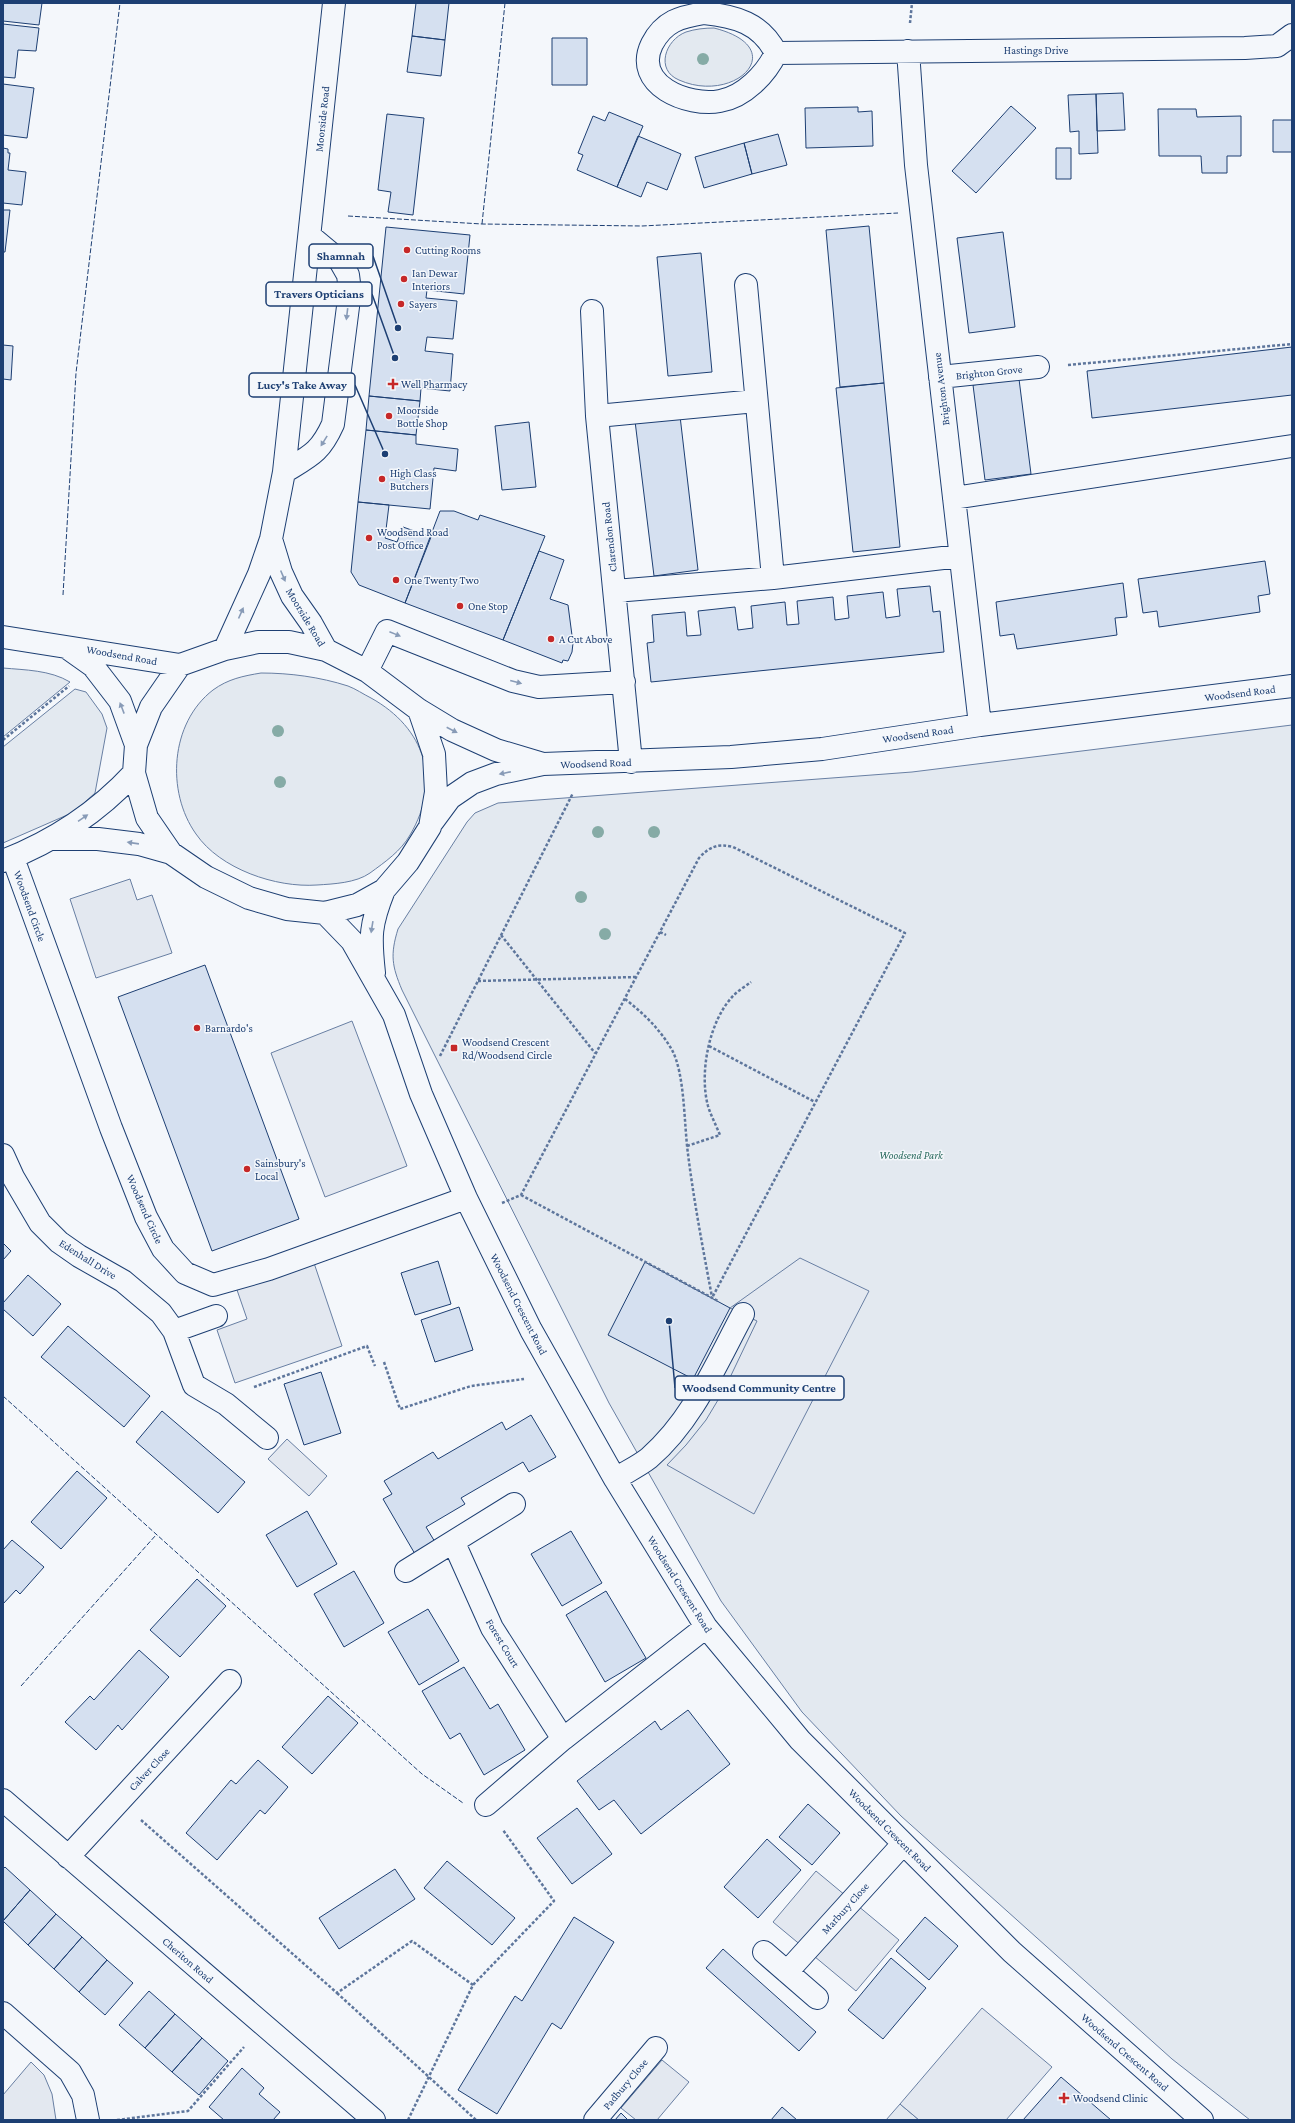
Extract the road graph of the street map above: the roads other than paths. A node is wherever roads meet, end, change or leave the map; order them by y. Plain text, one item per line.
1 (334, 3) edge
2 (1292, 34) edge
3 (908, 51) junction
4 (776, 53) junction
5 (310, 236) junction
6 (746, 285) dead end
7 (592, 311) dead end
8 (1038, 368) road end
9 (940, 378) junction
10 (756, 401) junction
11 (597, 416) junction
12 (1292, 446) edge
13 (284, 472) junction
14 (954, 498) junction
15 (270, 539) junction
16 (960, 556) junction
17 (773, 578) junction
18 (615, 591) junction
19 (3, 637) edge
20 (62, 645) junction
21 (225, 648) junction
22 (326, 650) junction
23 (180, 665) junction
24 (367, 671) junction
25 (624, 682) junction
26 (1292, 686) edge
27 (419, 710) junction
28 (980, 726) junction
29 (136, 745) junction
30 (631, 762) junction
31 (543, 764) junction
32 (134, 773) junction
33 (430, 827) junction
34 (50, 839) junction
35 (171, 853) junction
36 (8, 860) edge
37 (384, 890) junction
38 (325, 913) junction
39 (375, 980) junction
40 (3, 1155) edge
41 (470, 1206) junction
42 (743, 1314) road end
43 (216, 1316) dead end
44 (174, 1332) junction
45 (267, 1438) dead end
46 (614, 1479) junction
47 (514, 1504) dead end
48 (454, 1542) junction
49 (406, 1571) dead end
50 (706, 1627) junction
51 (230, 1681) dead end
52 (563, 1739) junction
53 (3, 1800) edge
54 (486, 1805) road end
55 (903, 1844) junction
56 (68, 1857) junction
57 (764, 1952) dead end
58 (788, 1972) junction
59 (817, 1998) dead end
60 (3, 2013) edge
61 (656, 2048) dead end
62 (88, 2120) edge
63 (374, 2120) edge
64 (595, 2120) edge
65 (1202, 2120) edge

1 - 5 street, Moorside Road
2 - 3 street, Hastings Drive
3 - 4 street, Hastings Drive
3 - 9 street, Brighton Avenue
4 - 4 street
5 - 13 street, Moorside Road
5 -> 13 street
6 - 10 street
7 - 11 street, Clarendon Road
8 - 9 street, Brighton Grove
9 - 14 street, Brighton Avenue
10 - 11 street
10 - 17 street
11 - 18 street, Clarendon Road
12 - 14 street
13 - 15 street, Moorside Road
14 - 16 street, Brighton Avenue
21 -> 15 street, Moorside Road
15 -> 22 street, Moorside Road
16 - 17 street
16 - 28 street, Brighton Avenue
17 - 18 street
18 - 25 street, Clarendon Road
19 - 20 street, Woodsend Road
20 - 23 street, Woodsend Road
29 -> 20 street, Woodsend Road
21 - 22 street
21 - 23 street
22 - 24 street
23 - 29 street
24 -> 25 street
24 - 27 street
25 - 30 street, Clarendon Road
26 - 28 street, Woodsend Road
27 -> 31 street, Woodsend Road
27 - 33 street
28 - 30 street, Woodsend Road
29 - 32 street
30 - 31 street, Woodsend Road
31 -> 33 street, Woodsend Road
34 -> 32 street
32 - 35 street
33 - 37 street
35 -> 34 street
34 - 36 street
35 - 38 street
36 - 41 street, Woodsend Circle
37 - 38 street
37 -> 39 street, Woodsend Crescent Road
38 - 39 street, Woodsend Crescent Road
39 - 41 street, Woodsend Crescent Road
40 - 44 street, Edenhall Drive
41 - 46 street, Woodsend Crescent Road
42 - 46 street
43 - 44 street
44 - 45 street, Edenhall Drive
46 - 50 street, Woodsend Crescent Road
47 - 48 street
48 - 49 street
48 - 52 street, Forest Court
50 - 52 street
50 - 55 street, Woodsend Crescent Road
51 - 56 street, Calver Close
52 - 54 street
53 - 56 street, Cheriton Road
55 - 58 street, Marbury Close
55 - 65 street, Woodsend Crescent Road
56 - 63 street, Cheriton Road
57 - 58 street
58 - 59 street
60 - 62 street
61 - 64 street, Padbury Close

